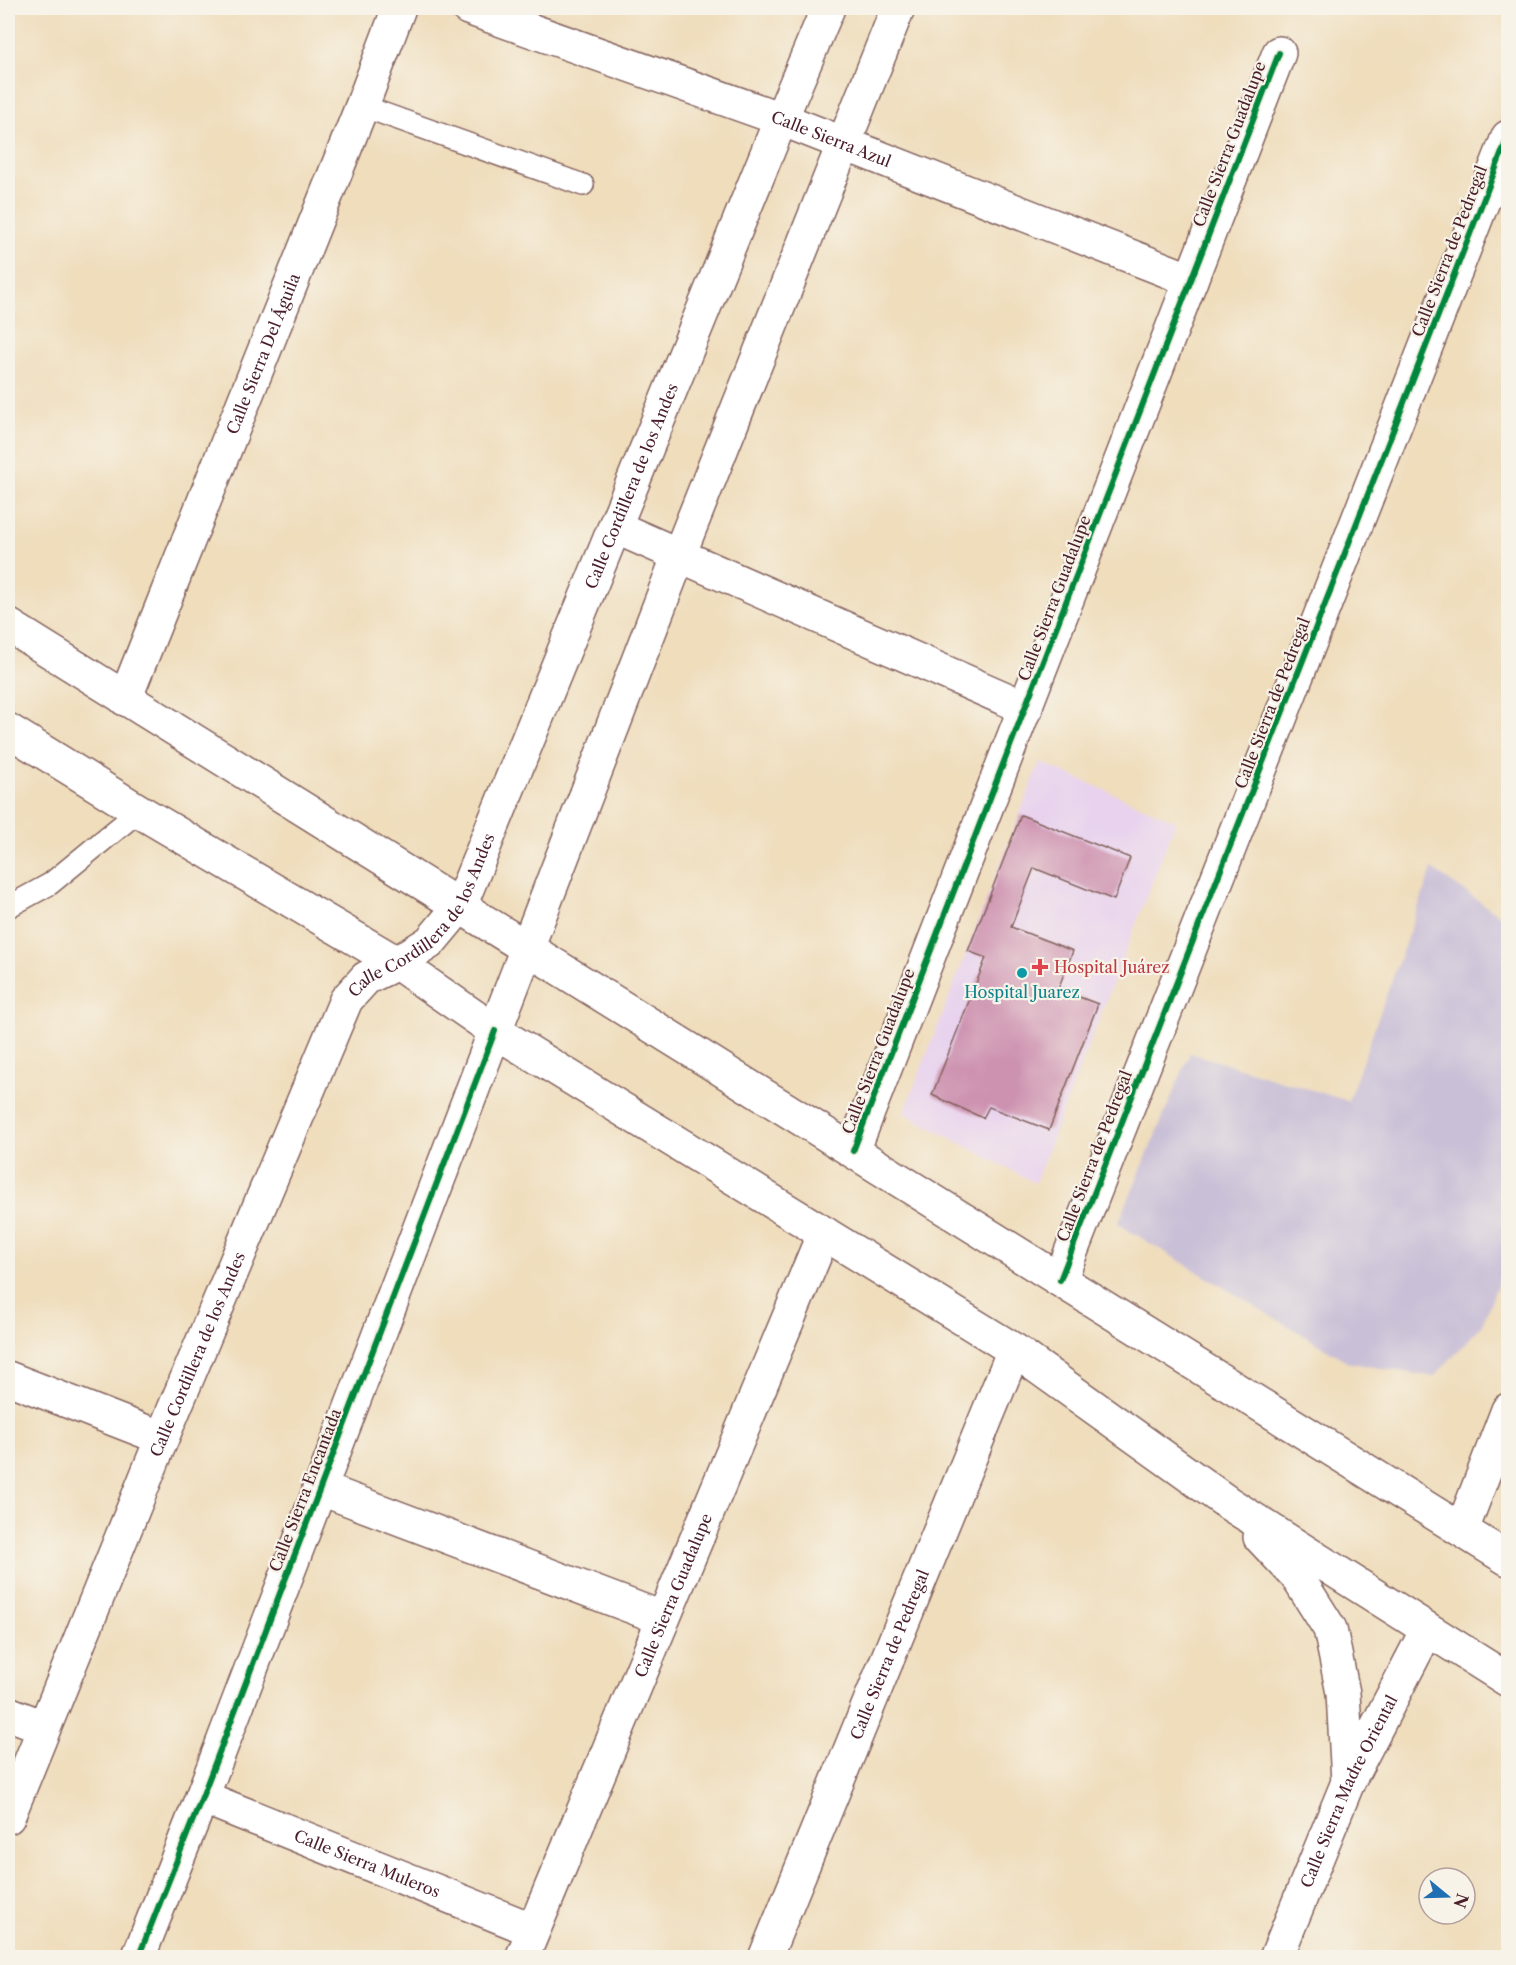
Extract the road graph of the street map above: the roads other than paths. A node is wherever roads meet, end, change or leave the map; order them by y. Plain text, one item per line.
1 (399, 8) edge
2 (468, 8) edge
3 (828, 8) edge
4 (898, 8) edge
5 (1279, 53) dead end
6 (362, 106) junction
7 (781, 119) junction
8 (1509, 137) edge
9 (844, 143) junction
10 (583, 185) dead end
11 (1191, 280) junction
12 (615, 527) junction
13 (679, 555) junction
14 (8, 625) edge
15 (125, 699) junction
16 (1026, 708) junction
17 (8, 730) edge
18 (139, 811) junction
19 (460, 906) junction
20 (8, 908) edge
21 (528, 947) junction
22 (397, 963) junction
23 (495, 1031) junction
24 (853, 1151) junction
25 (824, 1233) junction
26 (1060, 1280) junction
27 (1014, 1350) junction
28 (8, 1378) edge
29 (1509, 1410) edge
30 (162, 1438) junction
31 (319, 1488) junction
32 (1228, 1503) junction
33 (1462, 1530) junction
34 (1509, 1559) edge
35 (662, 1618) junction
36 (1427, 1629) junction
37 (1509, 1680) edge
38 (8, 1713) edge
39 (43, 1727) junction
40 (1348, 1782) junction
41 (202, 1797) junction
42 (8, 1817) edge
43 (527, 1944) edge
44 (138, 1958) edge
45 (765, 1958) edge
46 (1276, 1958) edge

1 - 6 street, Calle Sierra Del Águila
2 - 7 street, Calle Sierra Azul
3 - 7 street, Calle Cordillera de los Andes
4 - 9 street
5 - 11 street, Calle Sierra Guadalupe
6 - 10 lane
6 - 15 street, Calle Sierra Del Águila
7 - 9 street, Calle Sierra Azul
7 - 12 street, Calle Cordillera de los Andes
8 - 26 street, Calle Sierra de Pedregal
9 - 11 street, Calle Sierra Azul
9 - 13 street
11 - 16 street, Calle Sierra Guadalupe
12 - 13 street
12 - 19 street, Calle Cordillera de los Andes
13 - 16 street
13 - 21 street
14 - 15 street
15 - 19 street
16 - 24 street, Calle Sierra Guadalupe
17 - 18 street
18 - 20 lane
18 - 22 street
19 - 21 street
19 - 22 street, Calle Cordillera de los Andes
21 - 23 street
21 - 24 street
22 - 23 street
22 - 30 street, Calle Cordillera de los Andes
23 - 25 street
23 - 31 street, Calle Sierra Encantada
24 - 26 street
25 - 27 street
25 - 35 street, Calle Sierra Guadalupe
26 - 33 street
27 - 32 street
27 - 45 street, Calle Sierra de Pedregal
28 - 30 street
29 - 33 street
30 - 39 street, Calle Cordillera de los Andes
31 - 35 street
31 - 41 street, Calle Sierra Encantada
32 - 36 street
32 - 40 street
33 - 34 street
35 - 43 street, Calle Sierra Guadalupe
36 - 37 street
36 - 40 street, Calle Sierra Madre Oriental
38 - 39 street
39 - 42 street, Calle Cordillera de los Andes
40 - 46 street, Calle Sierra Madre Oriental
41 - 43 street, Calle Sierra Muleros
41 - 44 street, Calle Sierra Encantada

